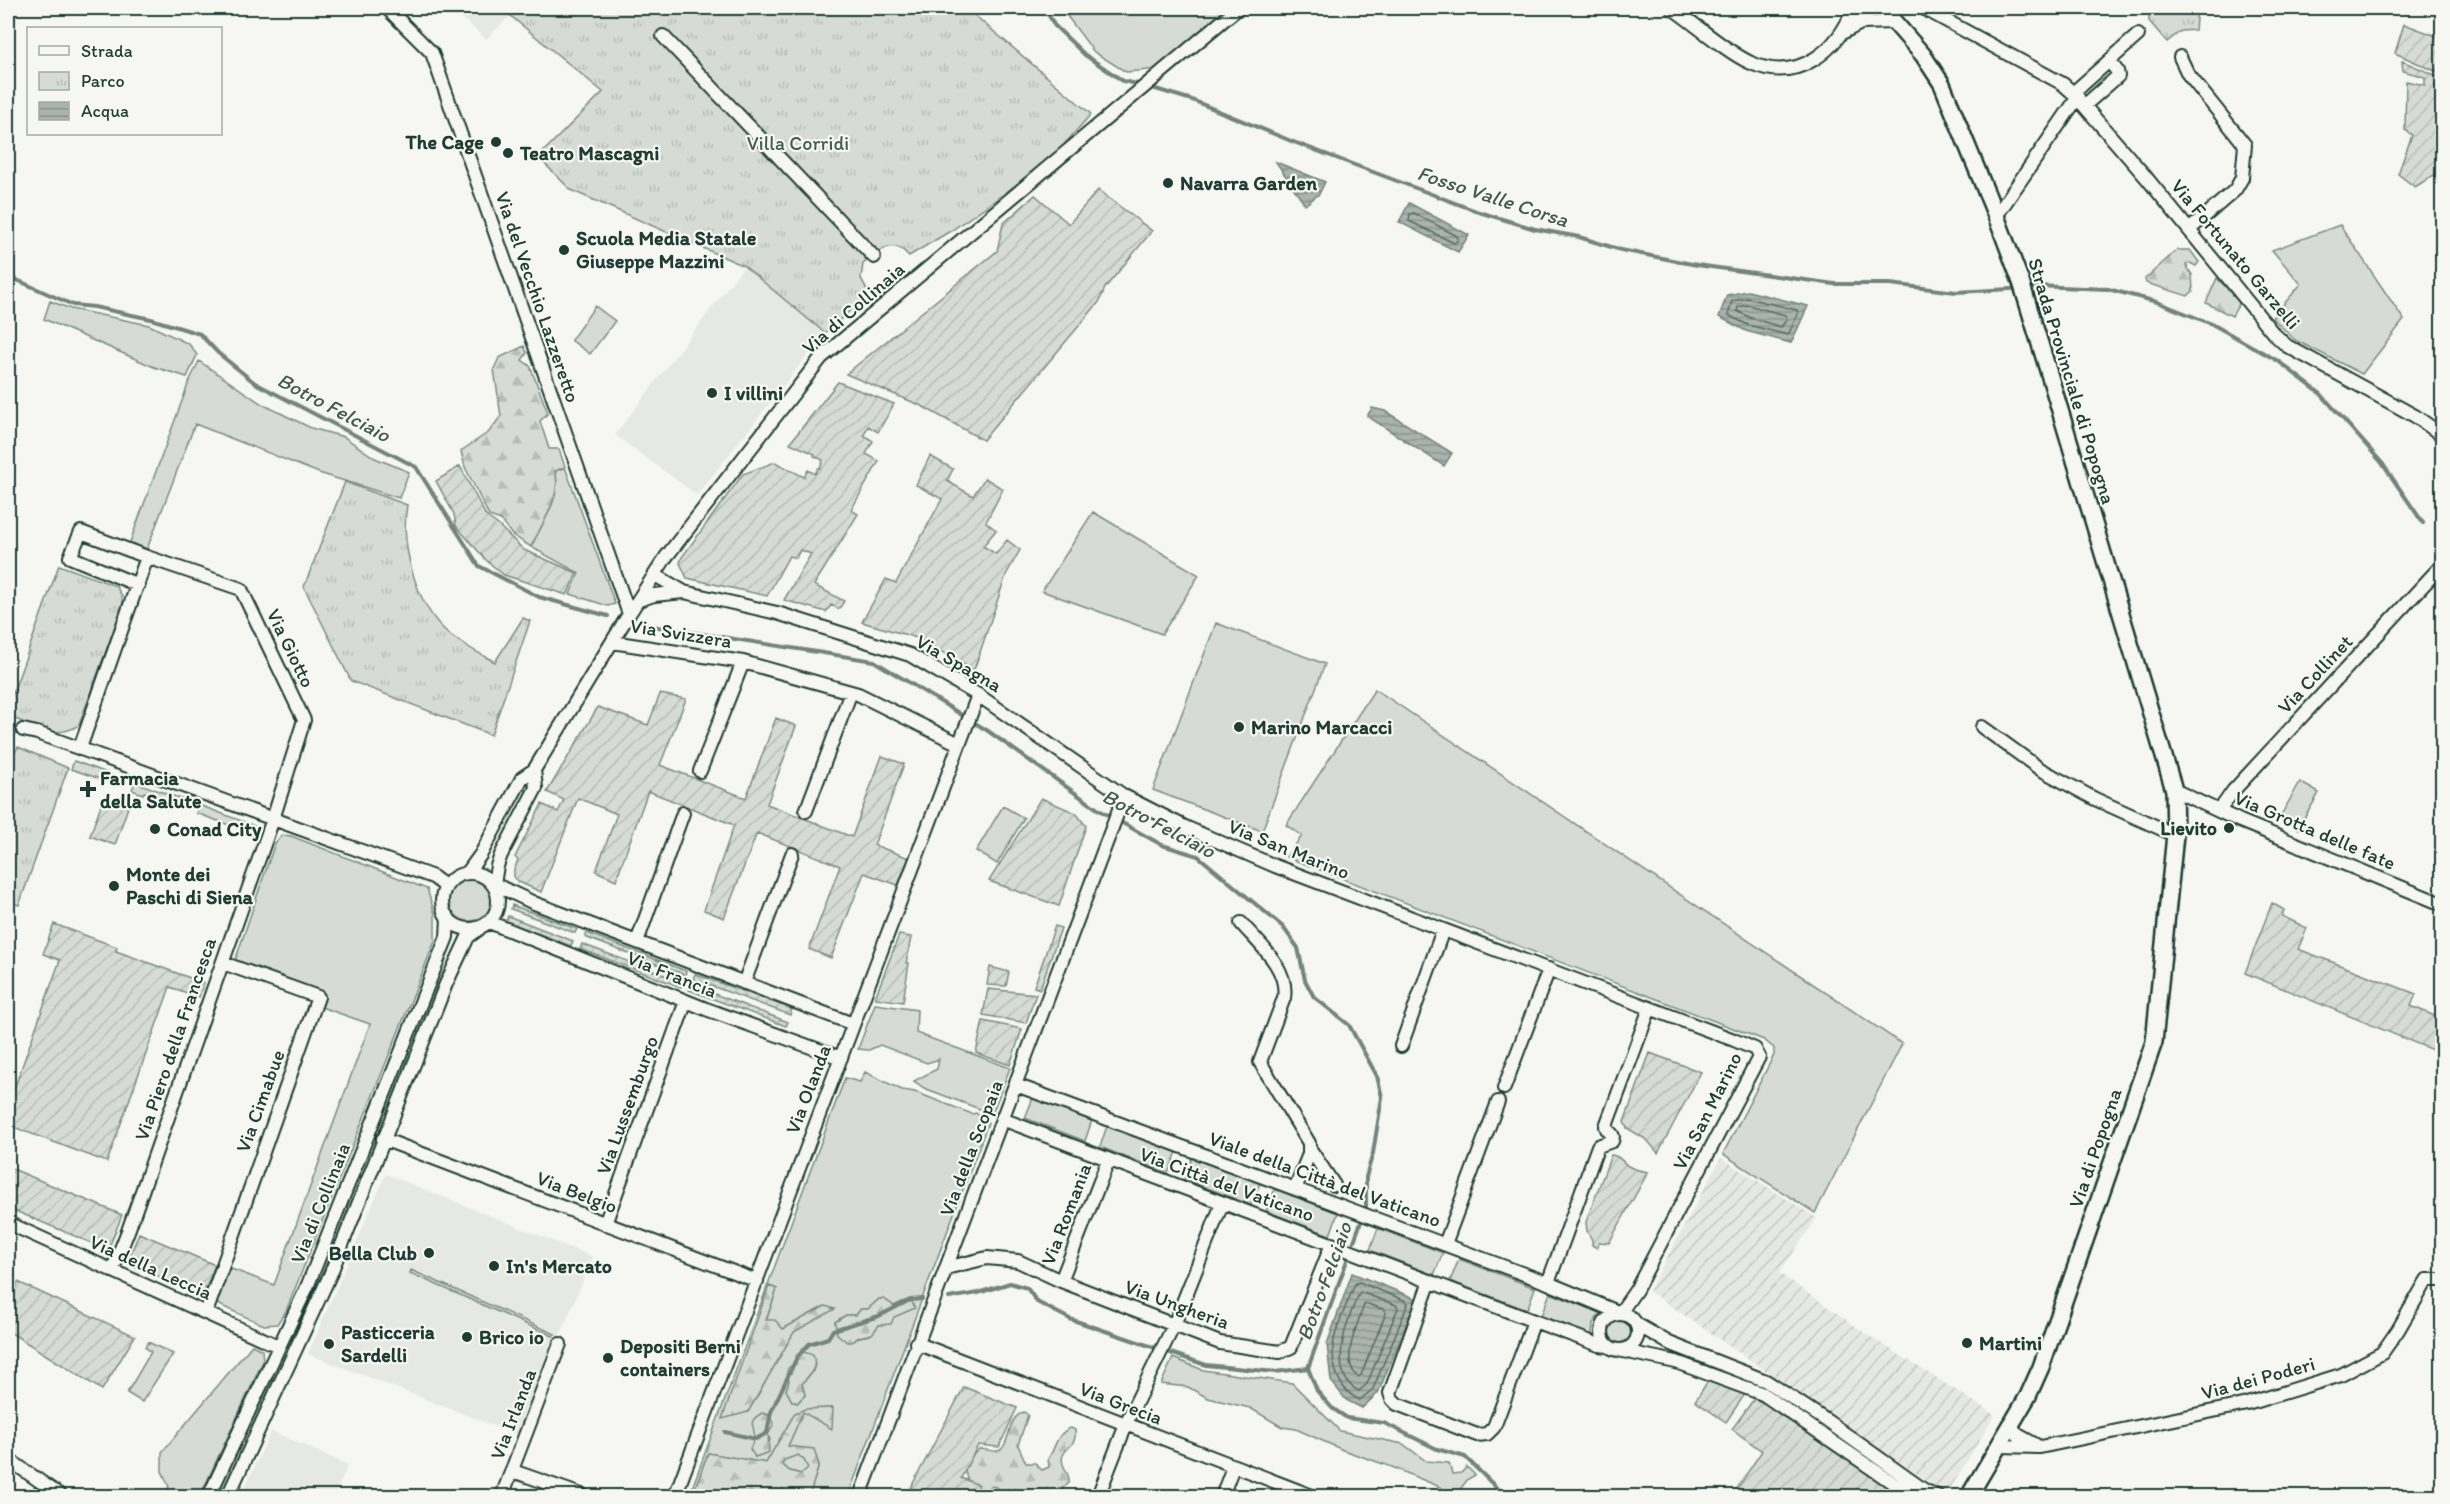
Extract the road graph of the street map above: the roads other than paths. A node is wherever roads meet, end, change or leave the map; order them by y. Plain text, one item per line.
1 (387, 8) edge
2 (1238, 8) edge
3 (1672, 8) edge
4 (1854, 8) edge
5 (1873, 8) edge
6 (1882, 8) edge
7 (1923, 8) edge
8 (1895, 22) junction
9 (1848, 29) junction
10 (2138, 35) dead end
11 (663, 36) dead end
12 (2180, 57) dead end
13 (2079, 98) junction
14 (1996, 216) junction
15 (2189, 230) junction
16 (874, 257) dead end
17 (2442, 435) edge
18 (147, 557) junction
19 (2442, 565) edge
20 (656, 575) junction
21 (138, 585) junction
22 (684, 591) junction
23 (639, 600) junction
24 (629, 614) junction
25 (612, 642) junction
26 (743, 662) junction
27 (851, 692) junction
28 (978, 695) junction
29 (1982, 727) dead end
30 (23, 730) dead end
31 (960, 741) junction
32 (80, 748) junction
33 (534, 770) junction
34 (700, 771) dead end
35 (2174, 790) junction
36 (1124, 796) junction
37 (806, 811) dead end
38 (2219, 811) junction
39 (683, 813) dead end
40 (273, 819) junction
41 (2175, 835) junction
42 (792, 854) dead end
43 (468, 872) junction
44 (494, 885) junction
45 (445, 886) junction
46 (2442, 904) edge
47 (448, 917) junction
48 (1240, 923) dead end
49 (484, 926) junction
50 (1443, 930) junction
51 (637, 942) junction
52 (224, 963) junction
53 (1549, 969) junction
54 (744, 982) junction
55 (686, 1001) junction
56 (1650, 1008) junction
57 (853, 1024) junction
58 (1401, 1046) dead end
59 (841, 1058) junction
60 (1016, 1085) junction
61 (1504, 1088) dead end
62 (1498, 1102) dead end
63 (1002, 1119) junction
64 (383, 1139) junction
65 (1310, 1149) junction
66 (1108, 1161) junction
67 (1334, 1185) dead end
68 (1295, 1189) junction
69 (1222, 1204) junction
70 (8, 1223) edge
71 (605, 1224) junction
72 (1332, 1244) junction
73 (1445, 1244) junction
74 (946, 1268) junction
75 (112, 1271) junction
76 (2442, 1280) edge
77 (757, 1281) junction
78 (1061, 1281) junction
79 (1430, 1281) junction
80 (1548, 1283) junction
81 (206, 1313) junction
82 (1629, 1318) junction
83 (1534, 1321) junction
84 (1172, 1329) junction
85 (916, 1343) junction
86 (560, 1344) dead end
87 (278, 1346) junction
88 (1613, 1348) junction
89 (1125, 1425) junction
90 (2011, 1426) junction
91 (1999, 1446) junction
92 (2040, 1447) junction
93 (8, 1459) edge
94 (1233, 1467) junction
95 (513, 1471) junction
96 (61, 1497) edge
97 (209, 1497) edge
98 (228, 1497) edge
99 (502, 1497) edge
100 (584, 1497) edge
101 (675, 1497) edge
102 (860, 1497) edge
103 (1098, 1497) edge
104 (1222, 1497) edge
105 (1312, 1497) edge
106 (1912, 1497) edge
107 (1937, 1497) edge
108 (1969, 1497) edge

1 - 24 street, Via del Vecchio Lazzeretto
2 - 20 street, Via di Collinaia
3 - 9 street
4 - 9 street
5 - 9 street
6 - 8 main road, Strada Provinciale di Popogna
7 - 13 street, Via Fortunato Garzelli
8 - 9 street
8 - 14 main road, Strada Provinciale di Popogna
10 - 13 street
11 - 16 street
12 - 15 street
13 - 14 street
13 - 15 street, Via Fortunato Garzelli
14 - 35 main road, Strada Provinciale di Popogna
15 - 17 street, Via Fortunato Garzelli
18 - 21 street
18 - 21 street, Via Giotto
18 - 40 street, Via Giotto
19 - 38 street, Via Collinet
20 - 22 street, Via Spagna
20 - 23 street, Via di Collinaia
21 - 32 street
22 - 23 street, Via Spagna
22 - 28 street, Via Spagna
23 - 24 street, Via di Collinaia
24 - 25 street, Via di Collinaia
25 - 26 street, Via Svizzera
25 - 33 street, Via di Collinaia
26 - 27 street, Via Svizzera
26 - 34 street, Via Svizzera
27 - 31 street, Via Svizzera
27 - 37 street
28 - 31 street, Via Olanda
28 - 36 street, Via Spagna
29 - 41 street
30 - 32 street
31 - 57 street, Via Olanda
32 - 40 street
33 - 43 street, Via di Collinaia
33 - 44 street, Via di Collinaia
35 - 38 street, Via Grotta delle fate
35 - 41 main road, Via di Popogna
36 - 50 street, Via San Marino
36 - 60 street, Via della Scopaia
38 - 46 street, Via Grotta delle fate
39 - 51 street, Via Francia
40 - 45 street
40 - 52 street, Via Piero della Francesca
41 - 90 main road, Via di Popogna
42 - 54 street, Via Francia
43 - 44 street
43 - 45 street
44 - 49 street
44 - 51 street, Via Francia
45 - 47 street
47 - 49 street
47 - 87 street, Via di Collinaia
48 - 65 street, Via Città del Vaticano
49 - 55 street, Via Francia
49 - 64 street, Via di Collinaia
50 - 53 street, Via San Marino
50 - 58 street
51 - 54 street, Via Francia
52 - 75 street, Via Piero della Francesca
52 - 81 street, Via Cimabue
53 - 56 street, Via San Marino
53 - 61 street
54 - 57 street, Via Francia
55 - 59 street, Via Francia
55 - 71 street, Via Lussemburgo
56 - 80 street
56 - 82 street, Via San Marino
57 - 59 street, Via Olanda
59 - 77 street, Via Olanda
60 - 63 street, Via della Scopaia
60 - 68 street, Viale della Città del Vaticano
62 - 73 street
63 - 66 street, Via Città del Vaticano
63 - 74 street, Via della Scopaia
64 - 71 street, Via Belgio
64 - 98 street, Via di Collinaia
65 - 67 street, Via Città del Vaticano
65 - 68 street, Via Città del Vaticano
66 - 69 street, Via Città del Vaticano
66 - 78 street, Via Romania
68 - 73 street, Viale della Città del Vaticano
69 - 72 street, Via Città del Vaticano
69 - 84 street
70 - 75 street, Via della Leccia
71 - 77 street, Via Belgio
72 - 79 street, Via Città del Vaticano
72 - 84 street, Via Ungheria
73 - 80 street, Viale della Città del Vaticano
74 - 78 street, Via Ungheria
74 - 85 street, Via della Scopaia
75 - 81 street, Via della Leccia
76 - 92 street, Via dei Poderi
77 - 101 street, Via Olanda
78 - 84 street, Via Ungheria
79 - 83 street, Via Città del Vaticano
79 - 83 street
80 - 82 street, Viale della Città del Vaticano
81 - 87 street, Via della Leccia
82 - 88 street
82 - 88 street
82 - 107 street, Viale della Città del Vaticano
83 - 88 street, Via Città del Vaticano
84 - 89 street
85 - 89 street, Via Grecia
85 - 102 street, Via della Scopaia
86 - 95 street, Via Irlanda
87 - 97 street, Via di Collinaia
88 - 106 street, Via Città del Vaticano
89 - 94 street, Via Grecia
89 - 103 street
90 - 91 main road, Via di Popogna
90 - 92 street
91 - 92 street, Via dei Poderi
91 - 108 main road, Via di Popogna
93 - 96 street
94 - 104 street
94 - 105 street, Via Grecia
95 - 99 street, Via Irlanda
95 - 100 street

